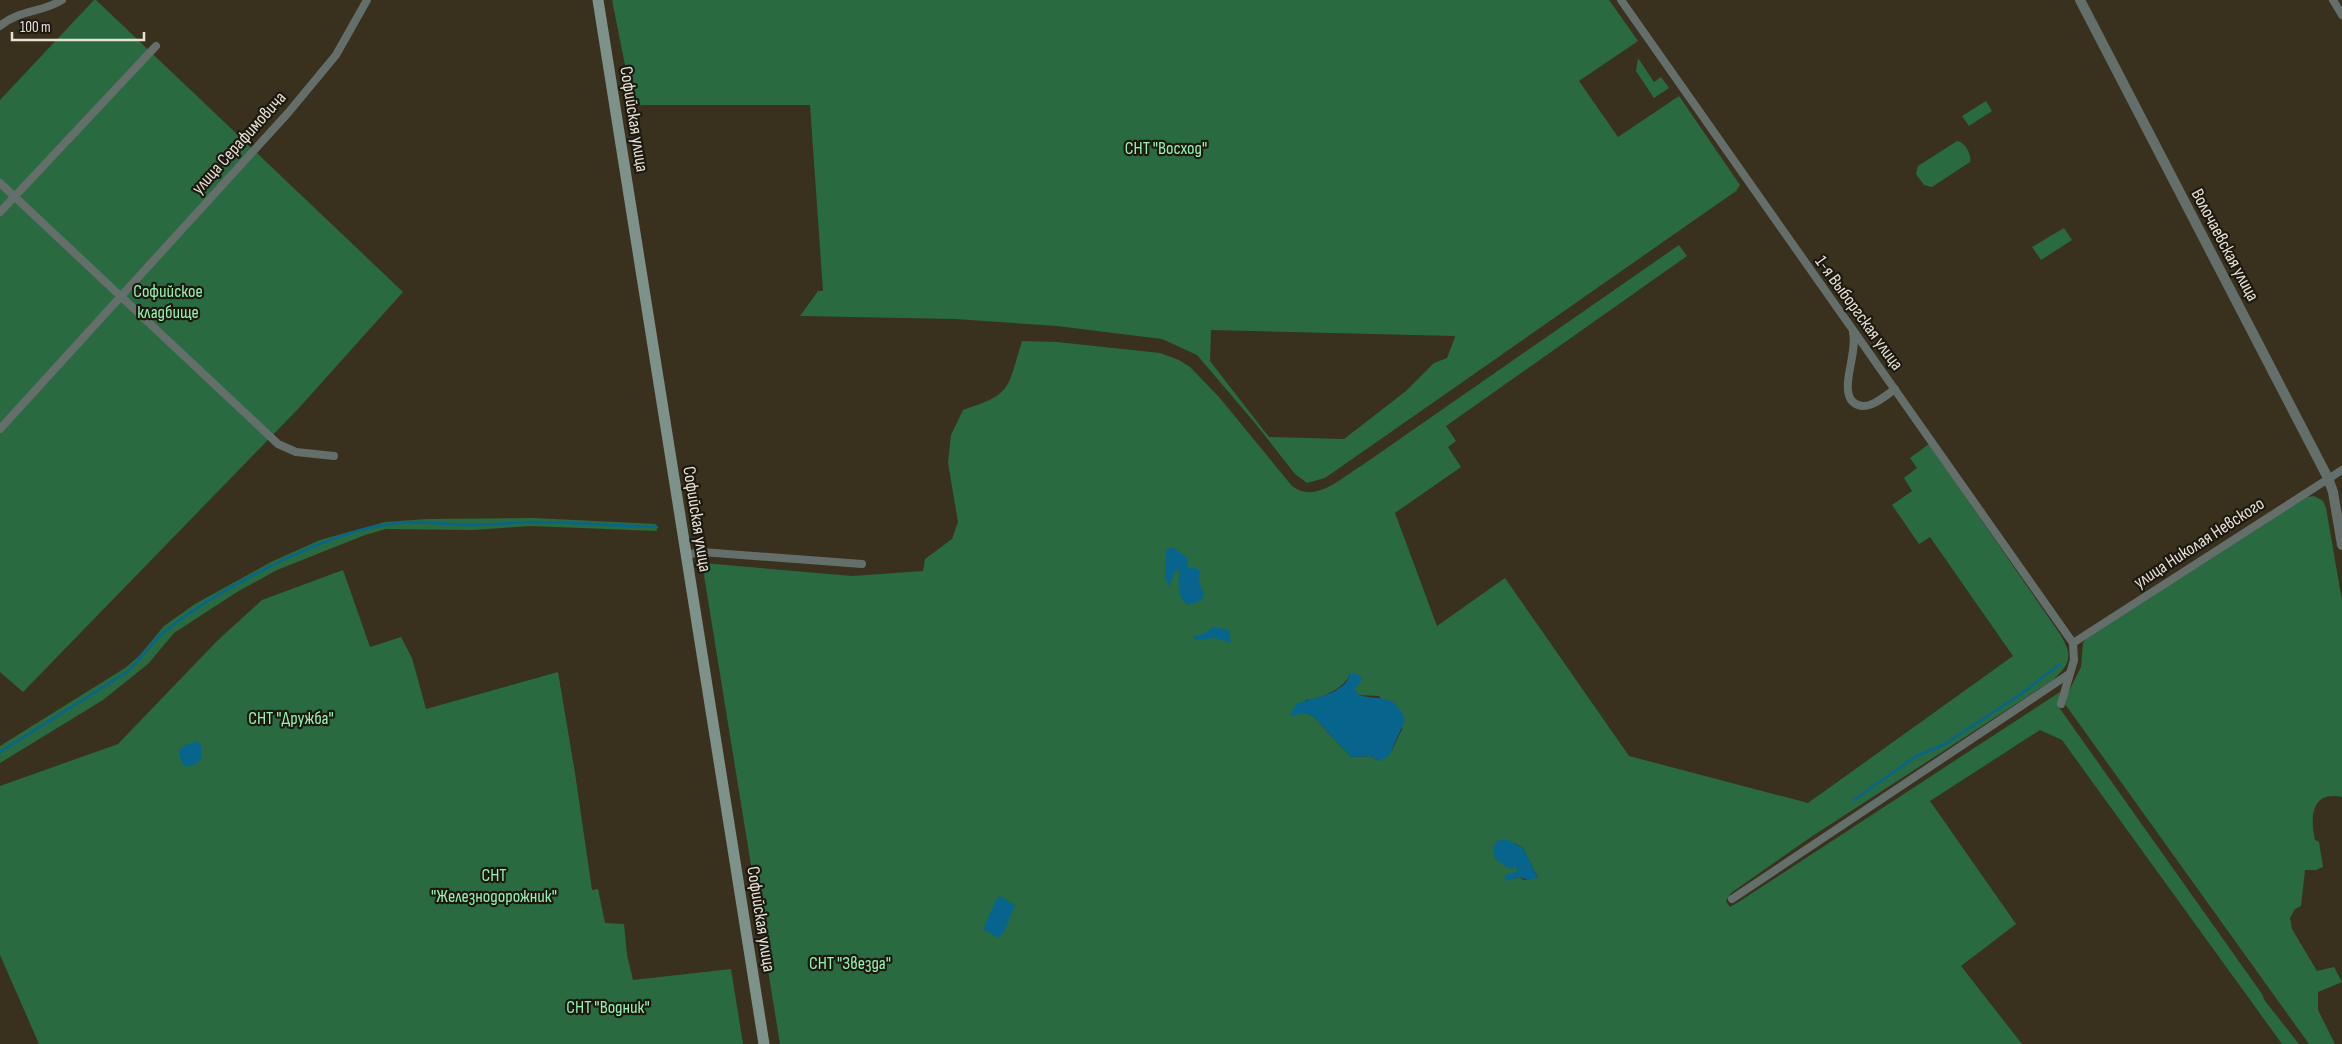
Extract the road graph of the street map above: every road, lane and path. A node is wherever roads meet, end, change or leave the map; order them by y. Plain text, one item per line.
1 (62, 0) edge
2 (367, 0) edge
3 (598, 0) edge
4 (1621, 0) edge
5 (2080, 0) edge
6 (2333, 0) edge
7 (2342, 15) edge
8 (0, 26) edge
9 (156, 46) dead end
10 (0, 183) edge
11 (14, 196) junction
12 (0, 212) edge
13 (119, 296) junction
14 (1850, 327) junction
15 (1895, 389) junction
16 (0, 429) edge
17 (334, 456) dead end
18 (2342, 470) edge
19 (2328, 478) junction
20 (2342, 545) edge
21 (685, 555) junction
22 (862, 564) dead end
23 (2072, 643) junction
24 (2069, 674) junction
25 (2061, 704) dead end
26 (1732, 899) dead end
27 (764, 1044) edge

1 - 8 street
2 - 13 street, улица Серафимовича
3 - 21 main road, Софийская улица
4 - 14 street, 1-я Выборгская улица
5 - 19 street, Волочаевская улица
6 - 7 street
9 - 11 street
10 - 11 street
11 - 12 street
11 - 13 street
13 - 16 street, улица Серафимовича
13 - 17 street
14 - 15 street, 1-я Выборгская улица
14 - 15 street
15 - 23 street, 1-я Выборгская улица
18 - 19 street, улица Николая Невского
19 - 20 street, Волочаевская улица
19 - 23 street, улица Николая Невского
21 - 22 street
21 - 27 main road, Софийская улица
23 - 24 street
24 - 25 street
24 - 26 street

